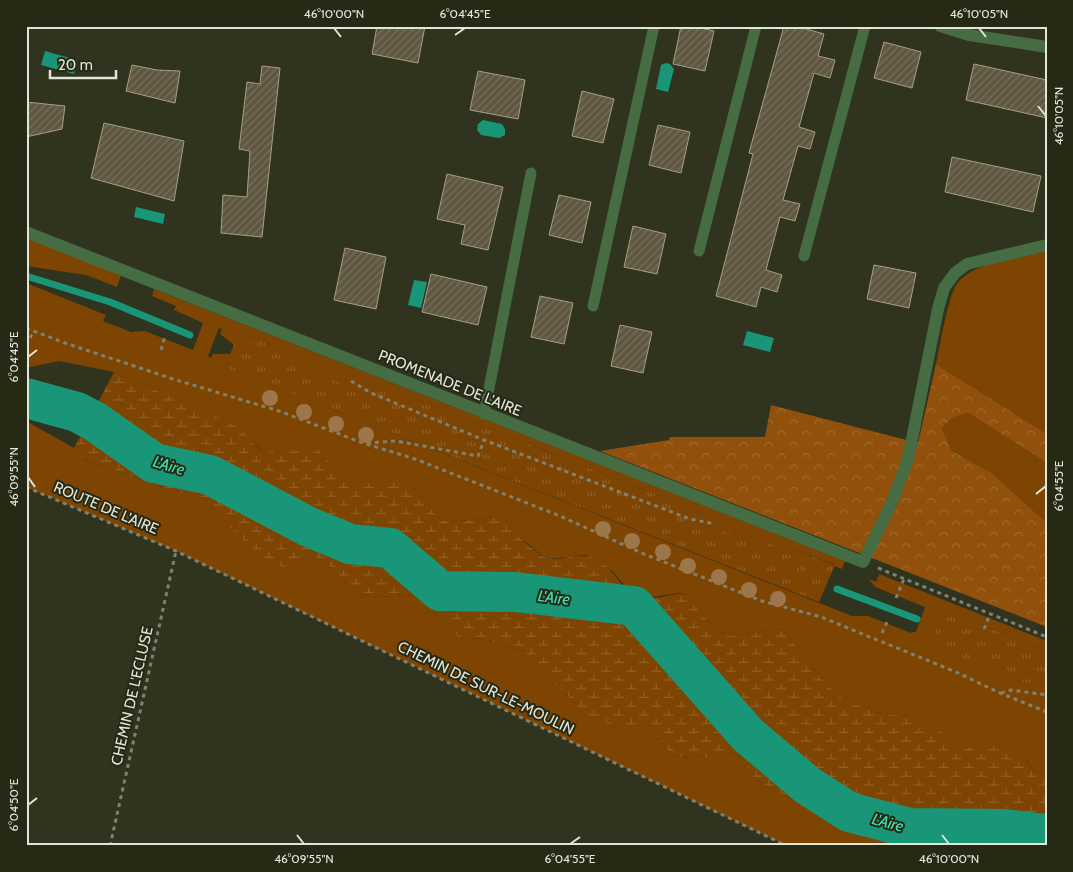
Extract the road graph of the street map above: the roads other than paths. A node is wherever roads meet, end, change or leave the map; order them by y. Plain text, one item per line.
1 (654, 26) edge
2 (756, 26) edge
3 (865, 26) edge
4 (940, 26) edge
5 (1047, 47) edge
6 (531, 173) dead end
7 (26, 232) edge
8 (1047, 245) edge
9 (699, 251) dead end
10 (804, 256) dead end
11 (593, 306) dead end
12 (484, 414) junction

1 - 11 lane
2 - 9 lane
3 - 10 lane
4 - 5 street
6 - 12 lane
7 - 12 street, PROMENADE DE L'AIRE
8 - 12 street, PROMENADE DE L'AIRE

